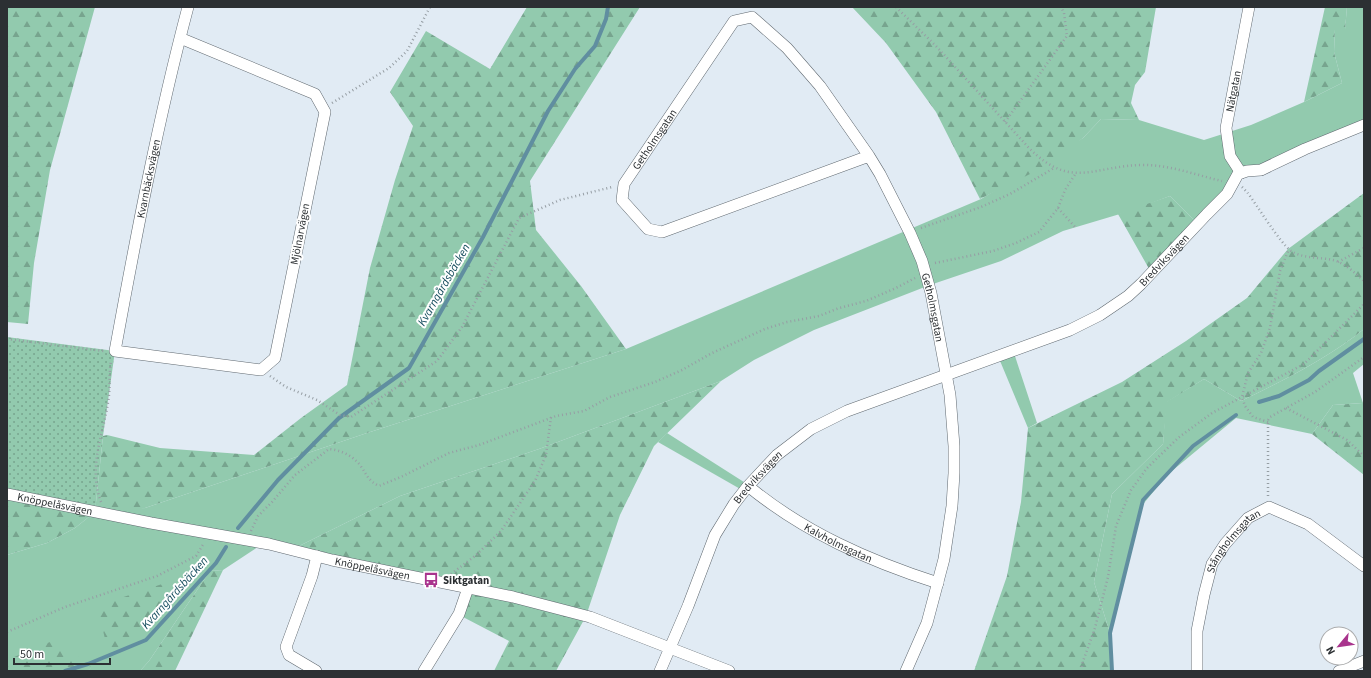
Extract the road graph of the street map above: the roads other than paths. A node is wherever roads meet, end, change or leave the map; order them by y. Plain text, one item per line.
1 (188, 7) edge
2 (1249, 7) edge
3 (180, 38) junction
4 (1364, 125) edge
5 (869, 156) junction
6 (1241, 173) junction
7 (261, 370) joint
8 (947, 375) junction
9 (748, 486) junction
10 (7, 494) edge
11 (317, 556) junction
12 (1364, 566) edge
13 (938, 583) junction
14 (468, 588) junction
15 (670, 648) junction
16 (1364, 661) edge
17 (316, 671) edge
18 (424, 671) edge
19 (660, 671) edge
20 (729, 671) edge
21 (906, 671) edge
22 (1197, 671) edge
23 (1339, 671) edge

1 - 3 street, Kvarnbäcksvägen
2 - 6 street, Nätgatan
3 - 7 street, Mjölnarvägen
3 - 7 street, Kvarnbäcksvägen
4 - 6 street
5 - 5 street, Getholmsgatan
5 - 8 street, Getholmsgatan
6 - 8 street, Bredviksvägen
8 - 9 street, Bredviksvägen
8 - 13 street
9 - 13 street, Kalvholmsgatan
9 - 15 street, Bredviksvägen
10 - 11 street, Knöppelåsvägen
11 - 14 street, Knöppelåsvägen
11 - 17 street
12 - 22 street, Stångholmsgatan
13 - 21 street
14 - 15 street, Knöppelåsvägen
14 - 18 street
15 - 19 street, Bredviksvägen
15 - 20 street, Knöppelåsvägen
16 - 23 street

